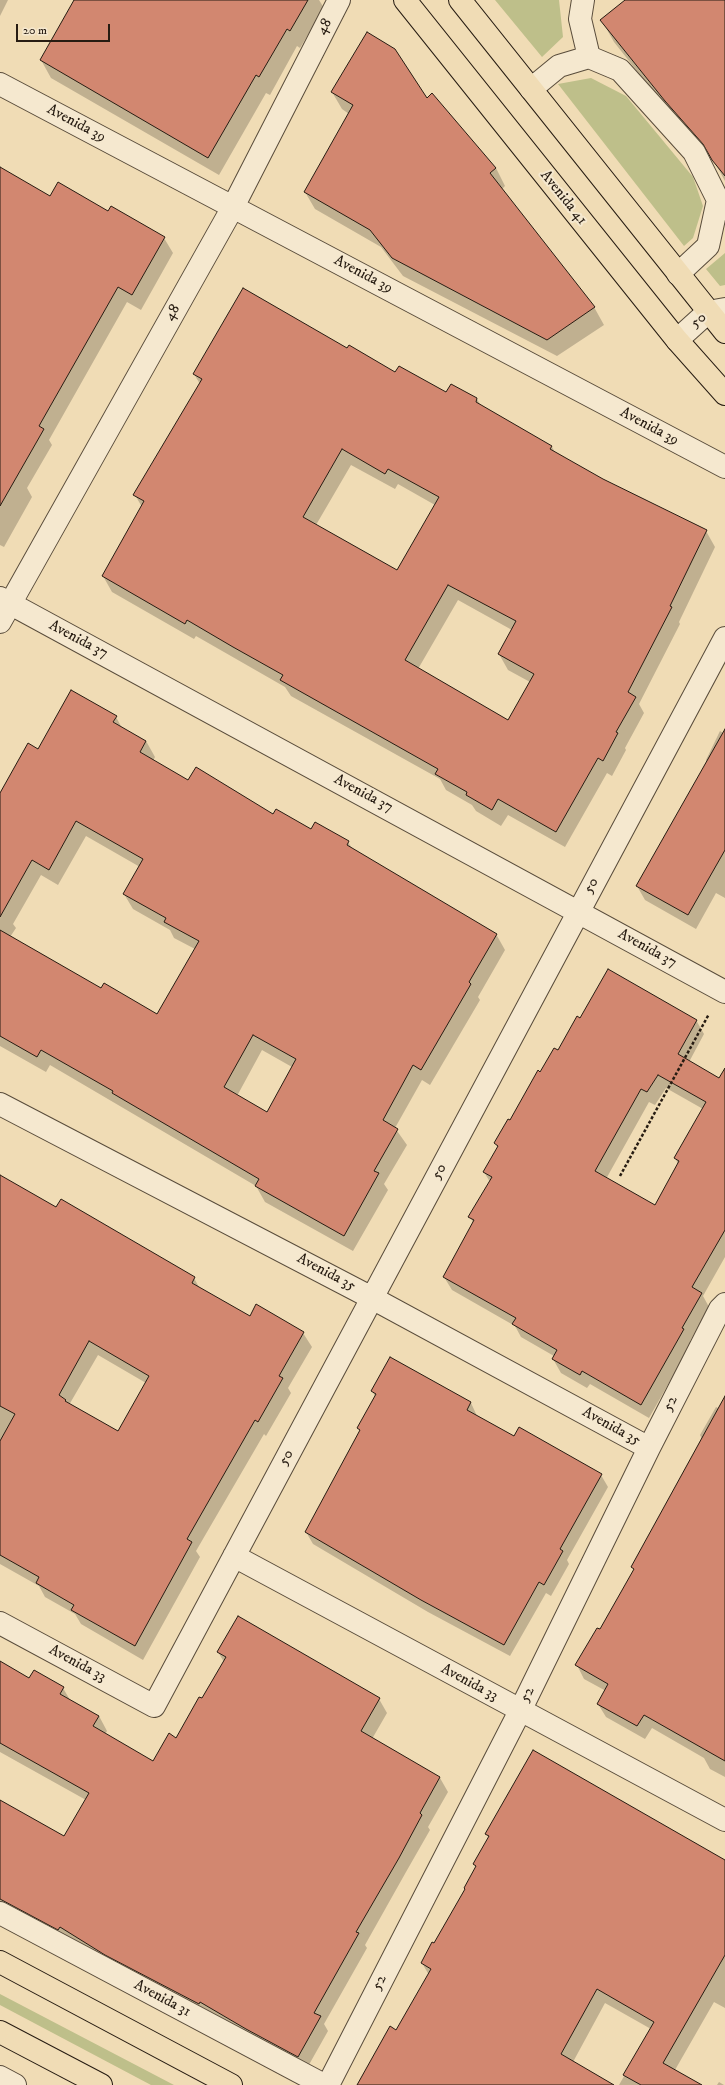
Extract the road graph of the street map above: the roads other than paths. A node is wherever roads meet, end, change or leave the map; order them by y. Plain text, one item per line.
1 (339, 0) edge
2 (404, 0) edge
3 (460, 0) edge
4 (582, 0) edge
5 (589, 57) junction
6 (0, 84) edge
7 (531, 89) junction
8 (233, 207) junction
9 (678, 274) junction
10 (717, 310) edge
11 (725, 332) edge
12 (677, 340) junction
13 (725, 394) edge
14 (725, 467) edge
15 (3, 608) edge
16 (725, 638) edge
17 (579, 912) junction
18 (724, 991) edge
19 (0, 1104) edge
20 (372, 1298) junction
21 (723, 1308) edge
22 (649, 1448) junction
23 (234, 1556) junction
24 (0, 1623) edge
25 (154, 1706) joint
26 (520, 1711) junction
27 (725, 1820) edge
28 (0, 1913) edge
29 (0, 1962) edge
30 (0, 2032) edge
31 (0, 2077) edge
32 (15, 2085) edge
33 (101, 2085) edge
34 (231, 2085) edge
35 (324, 2085) edge
36 (328, 2085) edge

1 - 8 street, 48
2 - 12 main road, Avenida 41
3 - 7 main road
4 - 5 street
5 - 7 street
5 - 9 street
6 - 8 street, Avenida 39
7 - 9 main road
8 - 14 street, Avenida 39
8 - 15 street, 48
9 - 10 main road
10 - 11 main road
10 - 12 street, 50
12 - 13 main road, Avenida 41
15 - 17 street, Avenida 37
16 - 17 street, 50
17 - 18 street, Avenida 37
17 - 20 street, 50
19 - 20 street, Avenida 35
20 - 22 street, Avenida 35
20 - 23 street, 50
21 - 22 street, 52
22 - 26 street, 52
23 - 25 street, 50
23 - 26 street, Avenida 33
24 - 25 street, Avenida 33
26 - 27 street, Avenida 33
26 - 36 street, 52
28 - 35 street, Avenida 31
29 - 34 main road
30 - 33 main road
31 - 32 street

